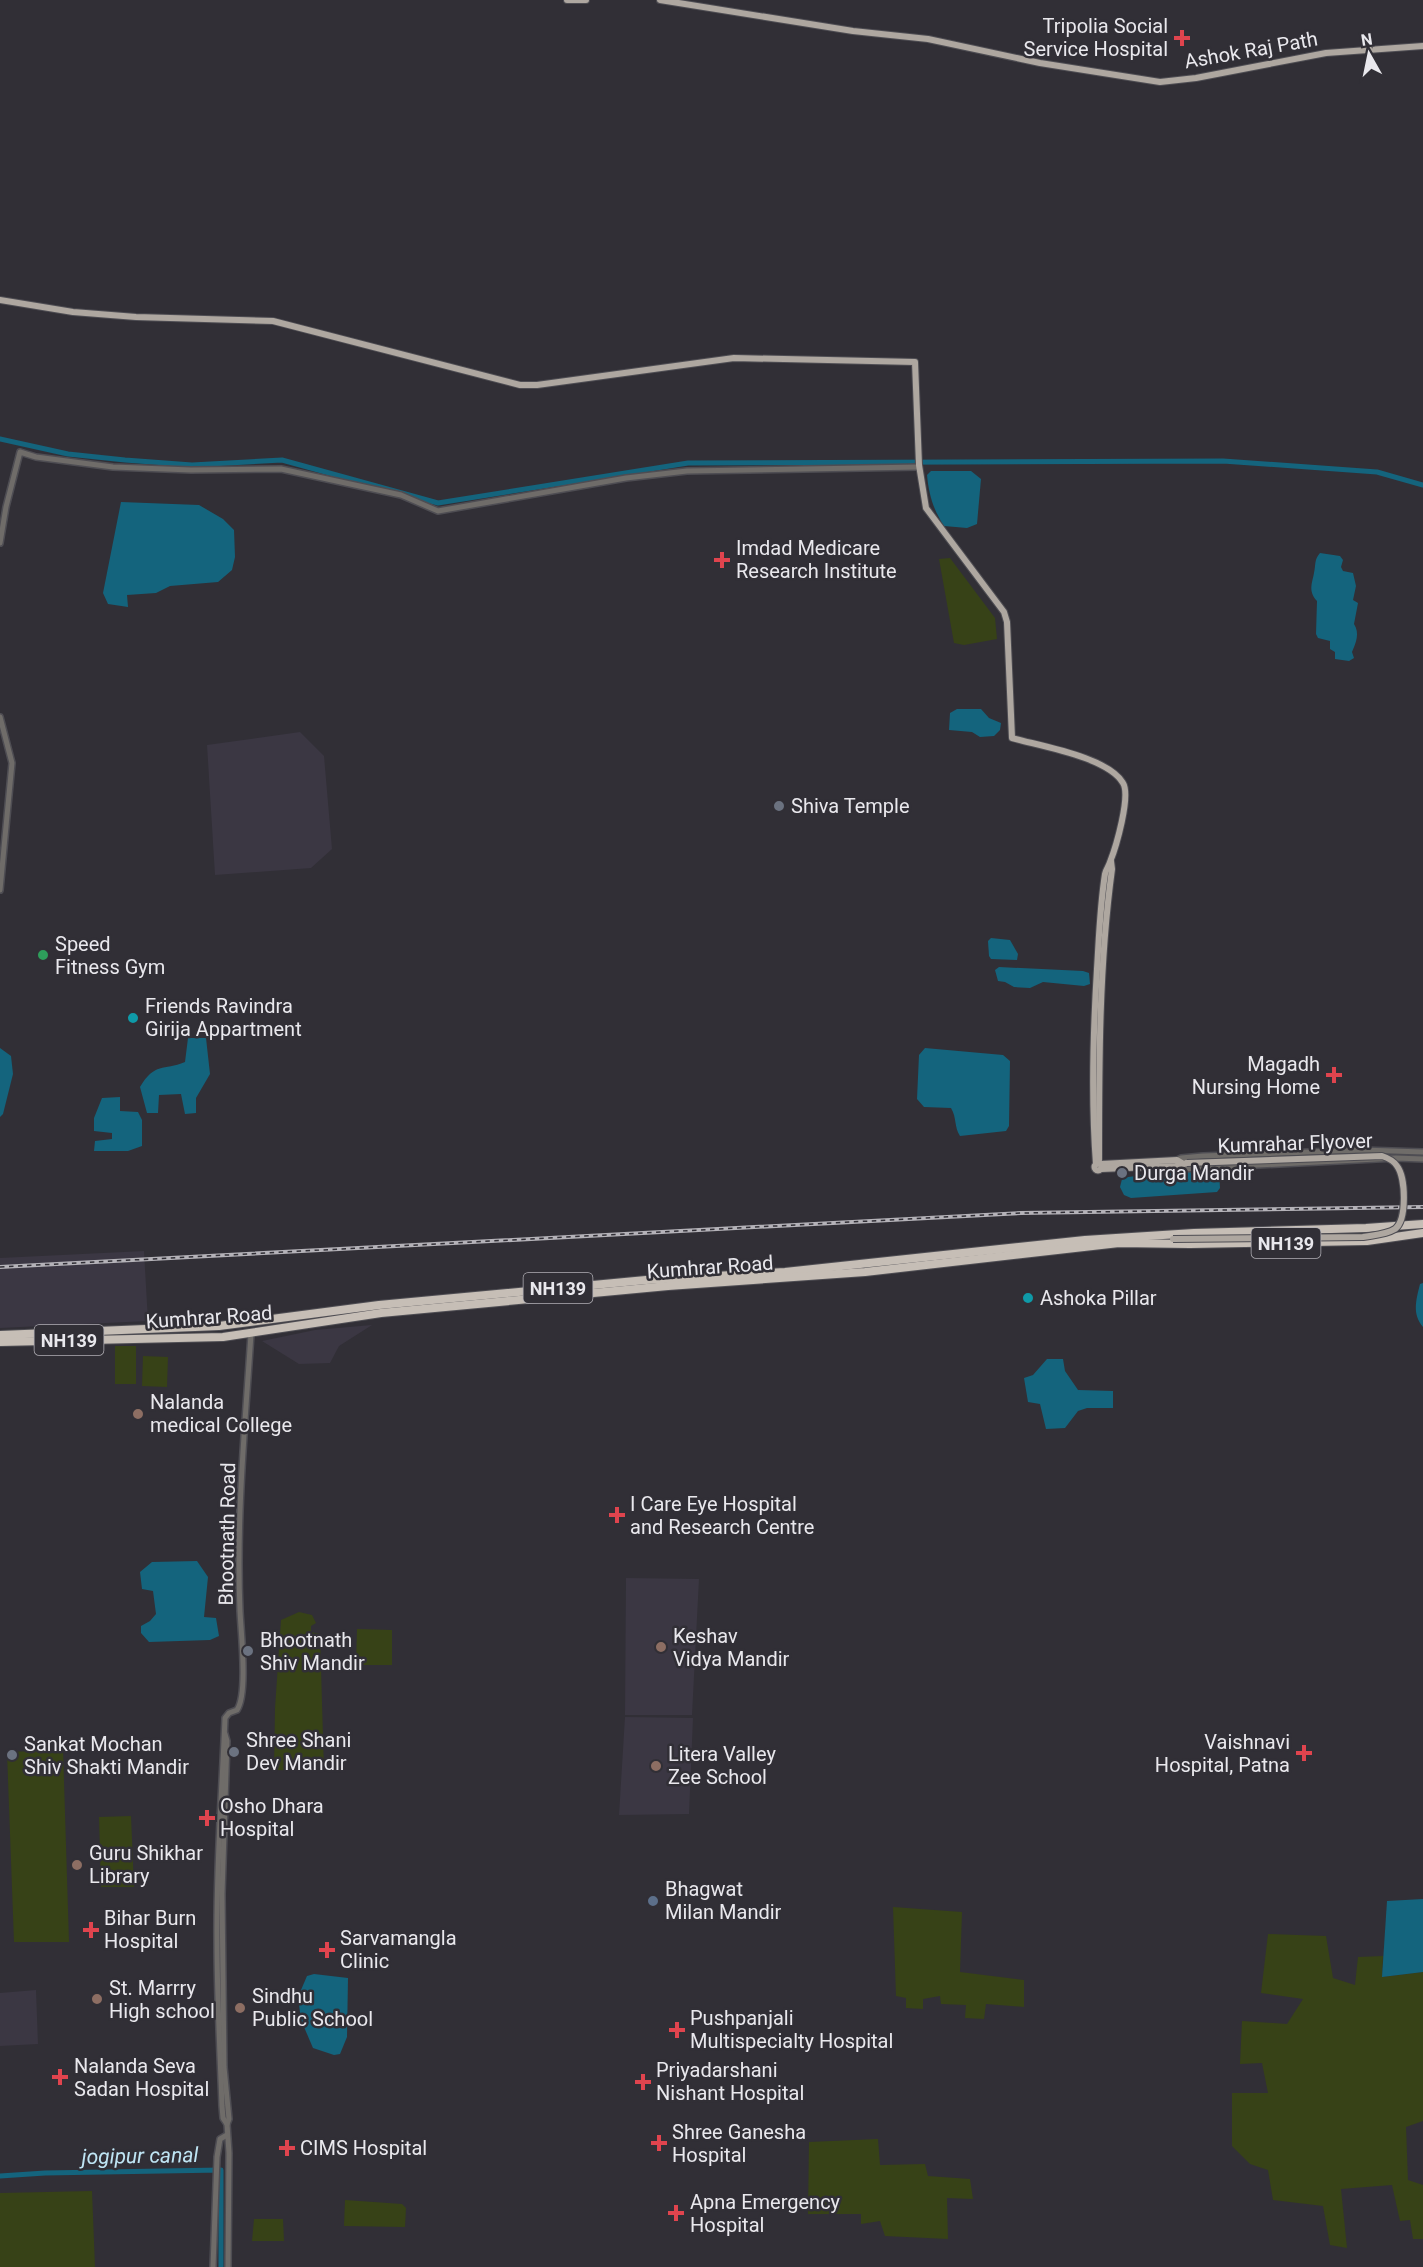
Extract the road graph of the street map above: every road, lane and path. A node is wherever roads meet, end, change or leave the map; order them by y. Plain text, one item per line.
1 (567, 0) edge
2 (586, 0) edge
3 (660, 0) edge
4 (1423, 46) edge
5 (0, 300) edge
6 (919, 466) junction
7 (0, 543) edge
8 (0, 717) edge
9 (0, 890) edge
10 (1423, 1152) edge
11 (1423, 1159) edge
12 (1180, 1163) junction
13 (1410, 1224) junction
14 (1423, 1224) edge
15 (1423, 1233) edge
16 (1407, 1234) junction
17 (1156, 1240) junction
18 (472, 1300) junction
19 (251, 1334) junction
20 (0, 1335) edge
21 (0, 1342) edge
22 (228, 2134) junction
23 (213, 2267) edge
24 (228, 2267) edge

1 - 2 main road
3 - 4 main road, Ashok Raj Path
5 - 6 main road
6 - 7 street
6 - 12 main road, Kumrahar Flyover
8 - 9 street
10 - 12 street
11 - 12 street
12 - 17 main road, Kumrahar Flyover, bridge
13 - 14 highway, NH139
13 - 16 highway
13 - 17 highway, NH139
15 - 16 highway, Kumhrar Road / NH139
16 - 17 highway, Kumhrar Road / NH139
17 - 18 highway, Kumhrar Road / NH139
18 - 19 highway, Kumhrar Road / NH139
18 - 20 highway, Kumhrar Road / NH139
19 - 21 highway, Kumhrar Road / NH139
19 - 22 street, Bhootnath Road
22 - 23 street
22 - 24 street, Bhootnath Road

